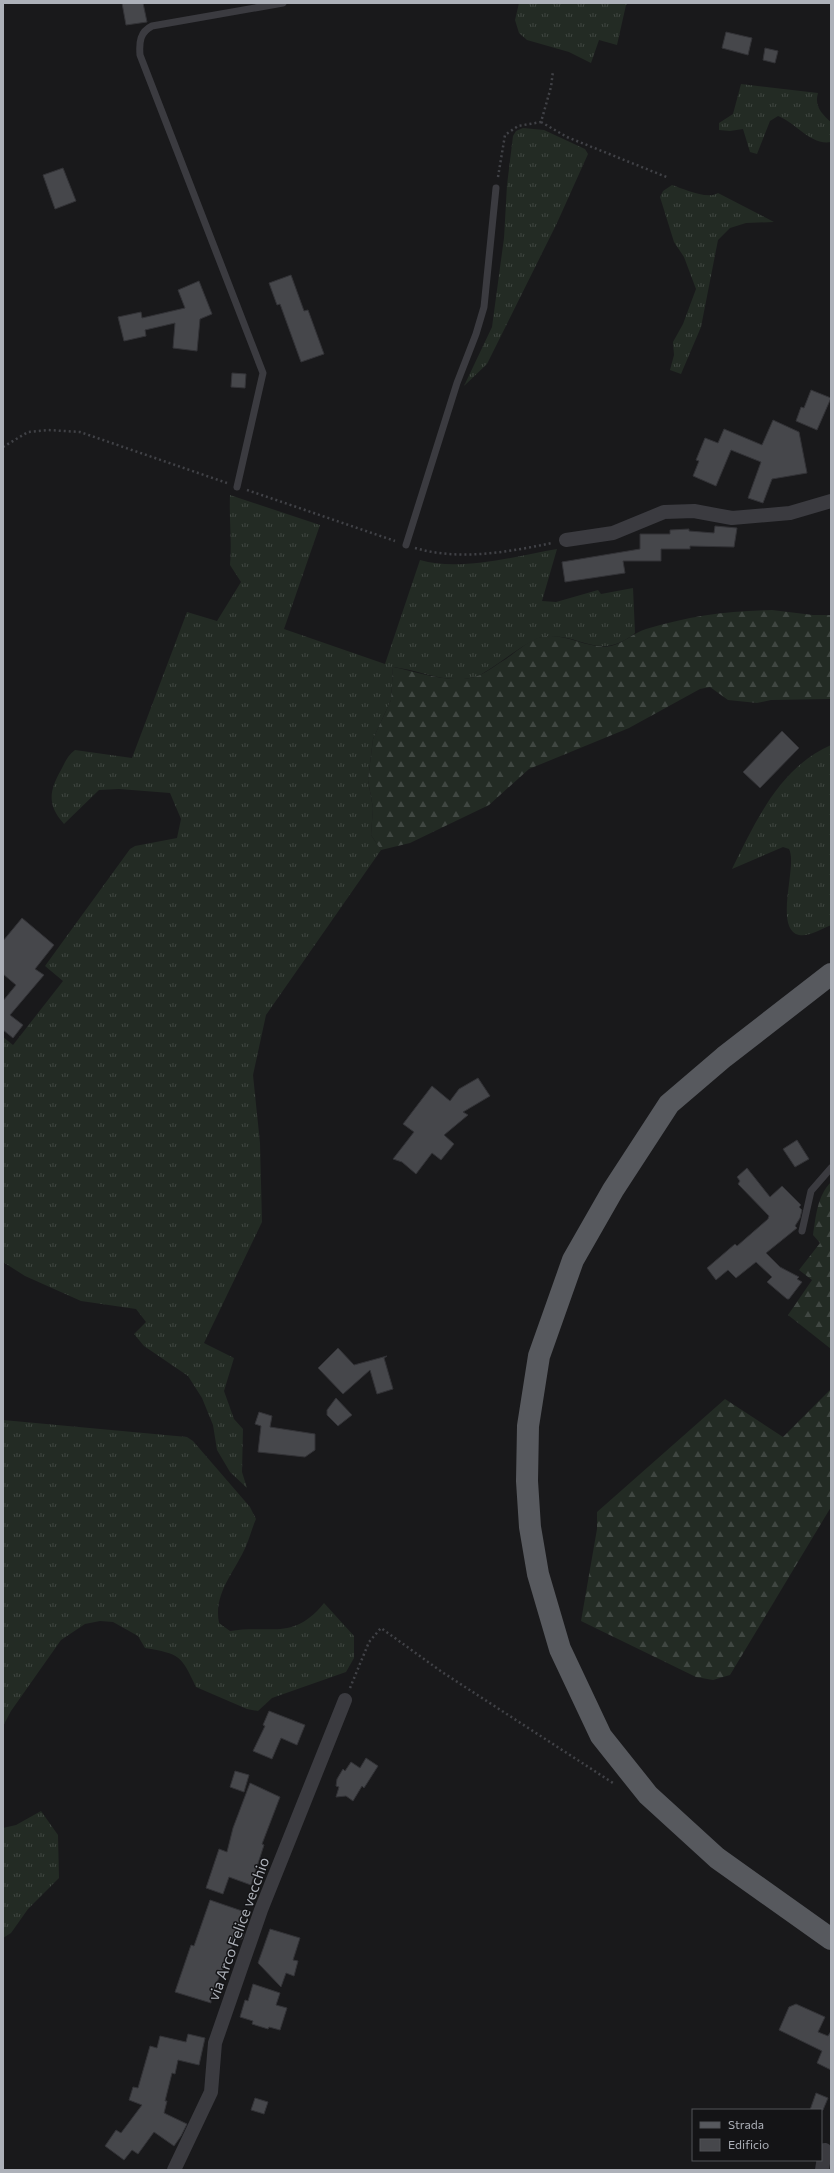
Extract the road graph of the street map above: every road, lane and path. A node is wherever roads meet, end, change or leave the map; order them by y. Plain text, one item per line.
1 (283, 3) edge
2 (553, 71) dead end
3 (541, 122) junction
4 (669, 178) dead end
5 (496, 188) joint
6 (3, 447) edge
7 (237, 487) junction
8 (831, 501) edge
9 (566, 540) joint
10 (406, 545) junction
11 (831, 974) edge
12 (831, 1168) edge
13 (802, 1231) dead end
14 (345, 1700) joint
15 (636, 1780) junction
16 (831, 1939) edge
17 (825, 2150) dead end
18 (174, 2170) edge
19 (822, 2170) edge

1 - 7 lane
2 - 3 path
3 - 4 path
3 - 5 path
5 - 10 lane
6 - 7 path
7 - 10 path
8 - 9 street
9 - 10 path
11 - 15 main road
12 - 13 lane
14 - 15 path
14 - 18 street, via Arco Felice vecchio
15 - 16 main road
17 - 19 street

